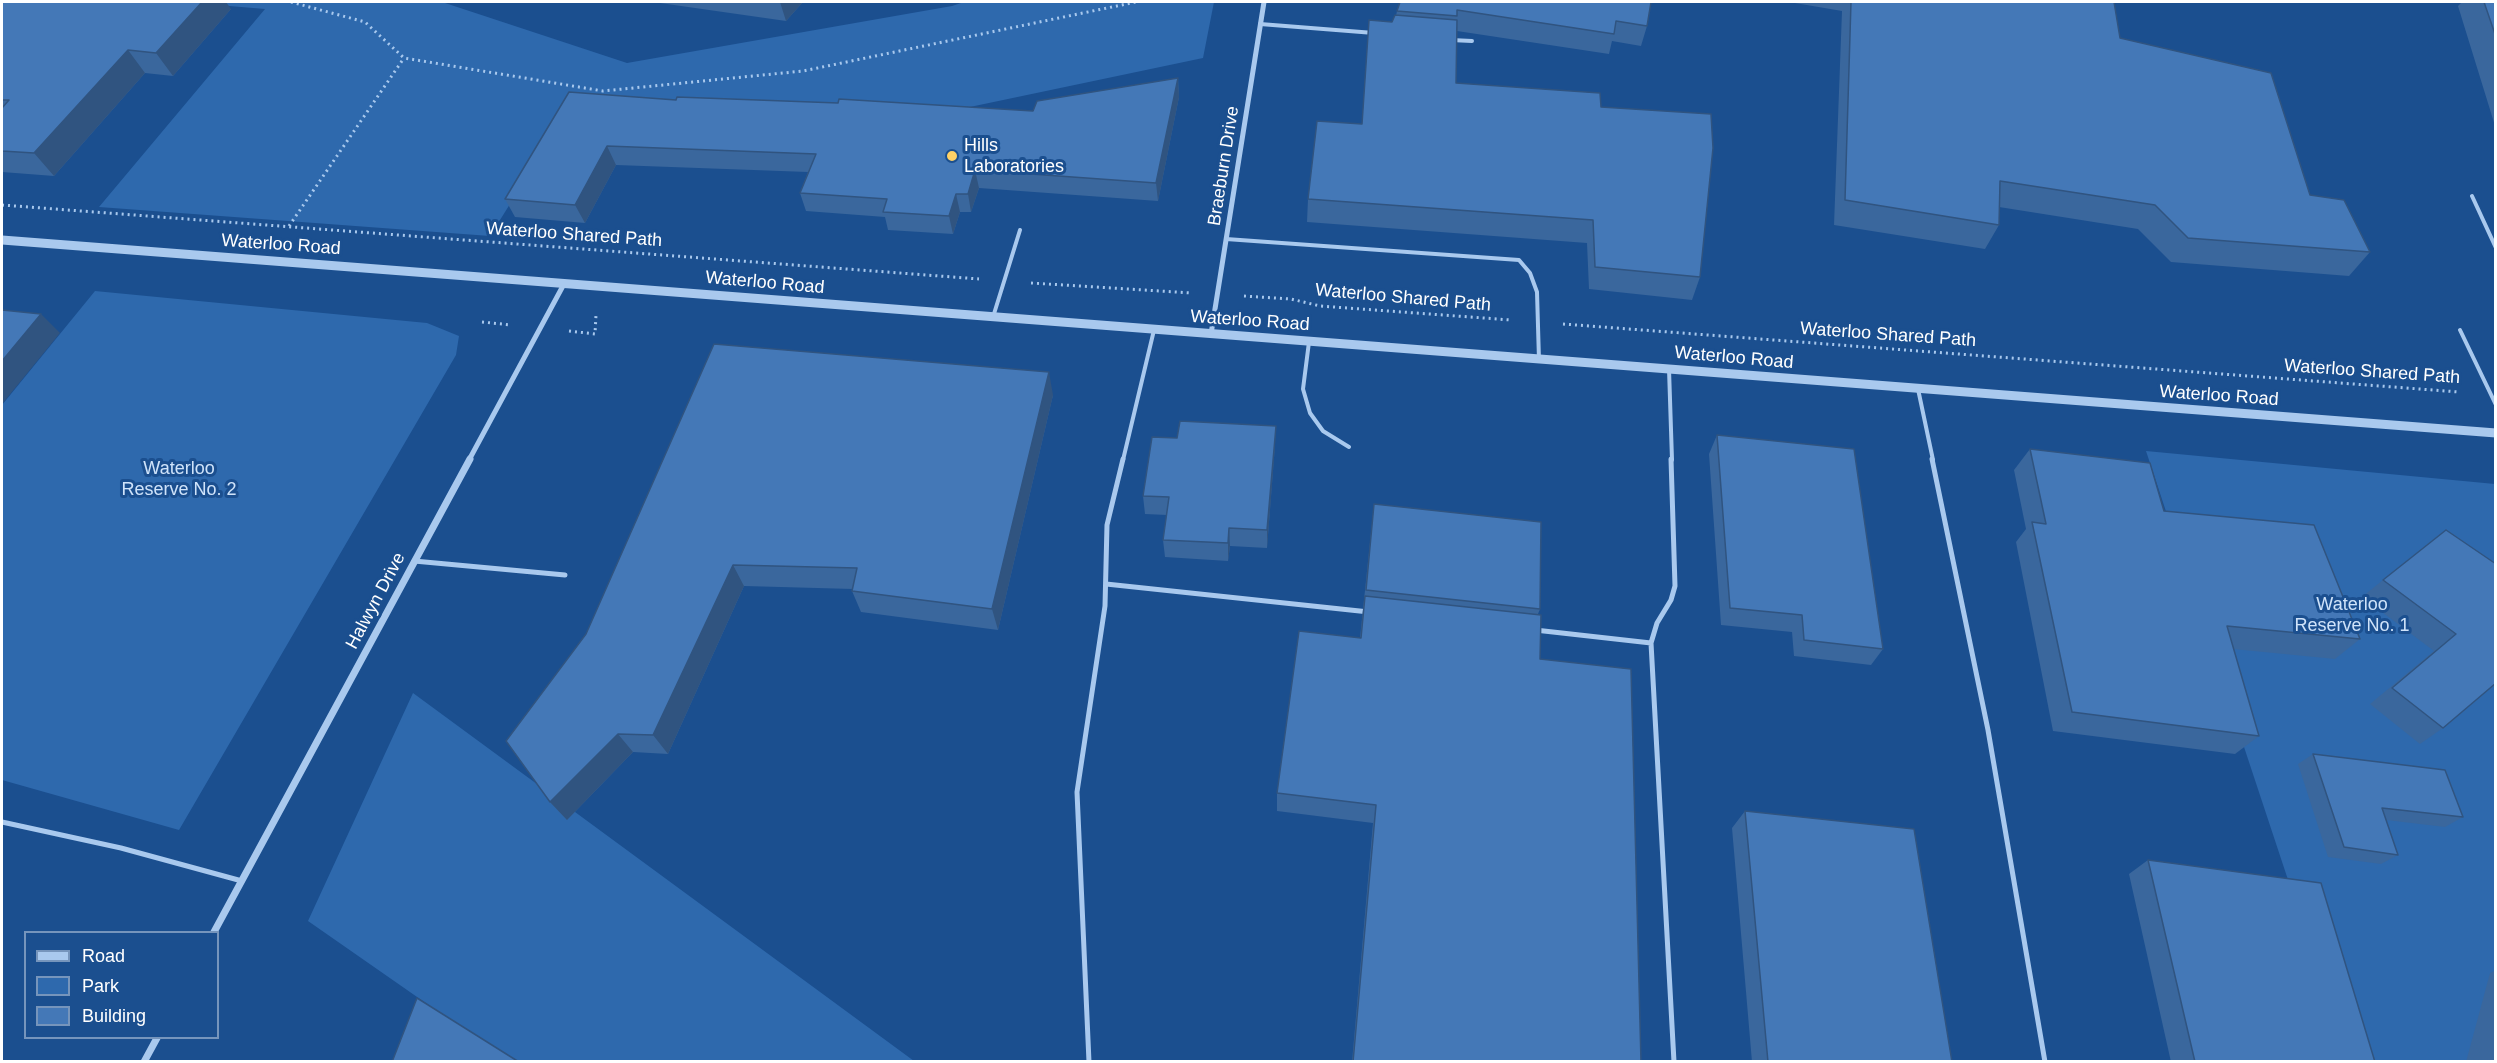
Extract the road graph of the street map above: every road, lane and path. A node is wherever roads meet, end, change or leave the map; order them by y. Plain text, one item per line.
1 (291, 2) edge
2 (1136, 2) edge
3 (1264, 2) edge
4 (1260, 24) junction
5 (1385, 34) edge
6 (1450, 40) edge
7 (1472, 41) edge
8 (404, 58) junction
9 (2472, 196) dead end
10 (2, 205) edge
11 (289, 226) junction
12 (1020, 231) dead end
13 (1226, 239) junction
14 (2, 240) edge
15 (2496, 248) edge
16 (597, 250) junction
17 (596, 255) dead end
18 (1005, 281) junction
19 (564, 284) junction
20 (1145, 291) dead end
21 (1279, 298) dead end
22 (993, 317) junction
23 (1538, 322) junction
24 (1154, 330) junction
25 (2460, 330) dead end
26 (1211, 334) junction
27 (1309, 342) junction
28 (1539, 360) junction
29 (1669, 369) junction
30 (1918, 389) junction
31 (2490, 394) junction
32 (2496, 405) edge
33 (2496, 433) edge
34 (1349, 447) dead end
35 (414, 561) junction
36 (565, 575) dead end
37 (1106, 584) junction
38 (1378, 613) edge
39 (1533, 630) edge
40 (1651, 643) junction
41 (2, 822) edge
42 (242, 881) junction
43 (215, 931) edge
44 (156, 1039) edge
45 (144, 1062) edge
46 (1089, 1062) edge
47 (1674, 1062) edge
48 (2045, 1062) edge

1 - 8 path
2 - 8 path
3 - 4 street, Braeburn Drive
4 - 5 lane
4 - 13 street, Braeburn Drive
6 - 7 lane
8 - 11 path
9 - 15 lane
10 - 11 path, Waterloo Shared Path
11 - 16 path, Waterloo Shared Path
12 - 18 lane
13 - 23 lane
13 - 26 street, Braeburn Drive
14 - 19 street, Waterloo Road
16 - 17 path
16 - 18 path, Waterloo Shared Path
18 - 20 path, Waterloo Shared Path
18 - 22 lane
19 - 22 street, Waterloo Road
19 - 35 street, Halwyn Drive
21 - 23 path, Waterloo Shared Path
22 - 24 street, Waterloo Road
23 - 28 lane
23 - 31 path, Waterloo Shared Path
24 - 26 street, Waterloo Road
24 - 37 lane
25 - 31 lane
26 - 27 street, Waterloo Road
27 - 28 street, Waterloo Road
27 - 34 lane
28 - 29 street, Waterloo Road
29 - 30 street, Waterloo Road
29 - 40 lane
30 - 33 street, Waterloo Road
30 - 48 lane
31 - 32 lane
35 - 36 lane
35 - 42 street, Halwyn Drive
37 - 38 lane
37 - 46 lane
39 - 40 lane
40 - 47 lane
41 - 42 lane
42 - 43 street, Halwyn Drive
44 - 45 street

